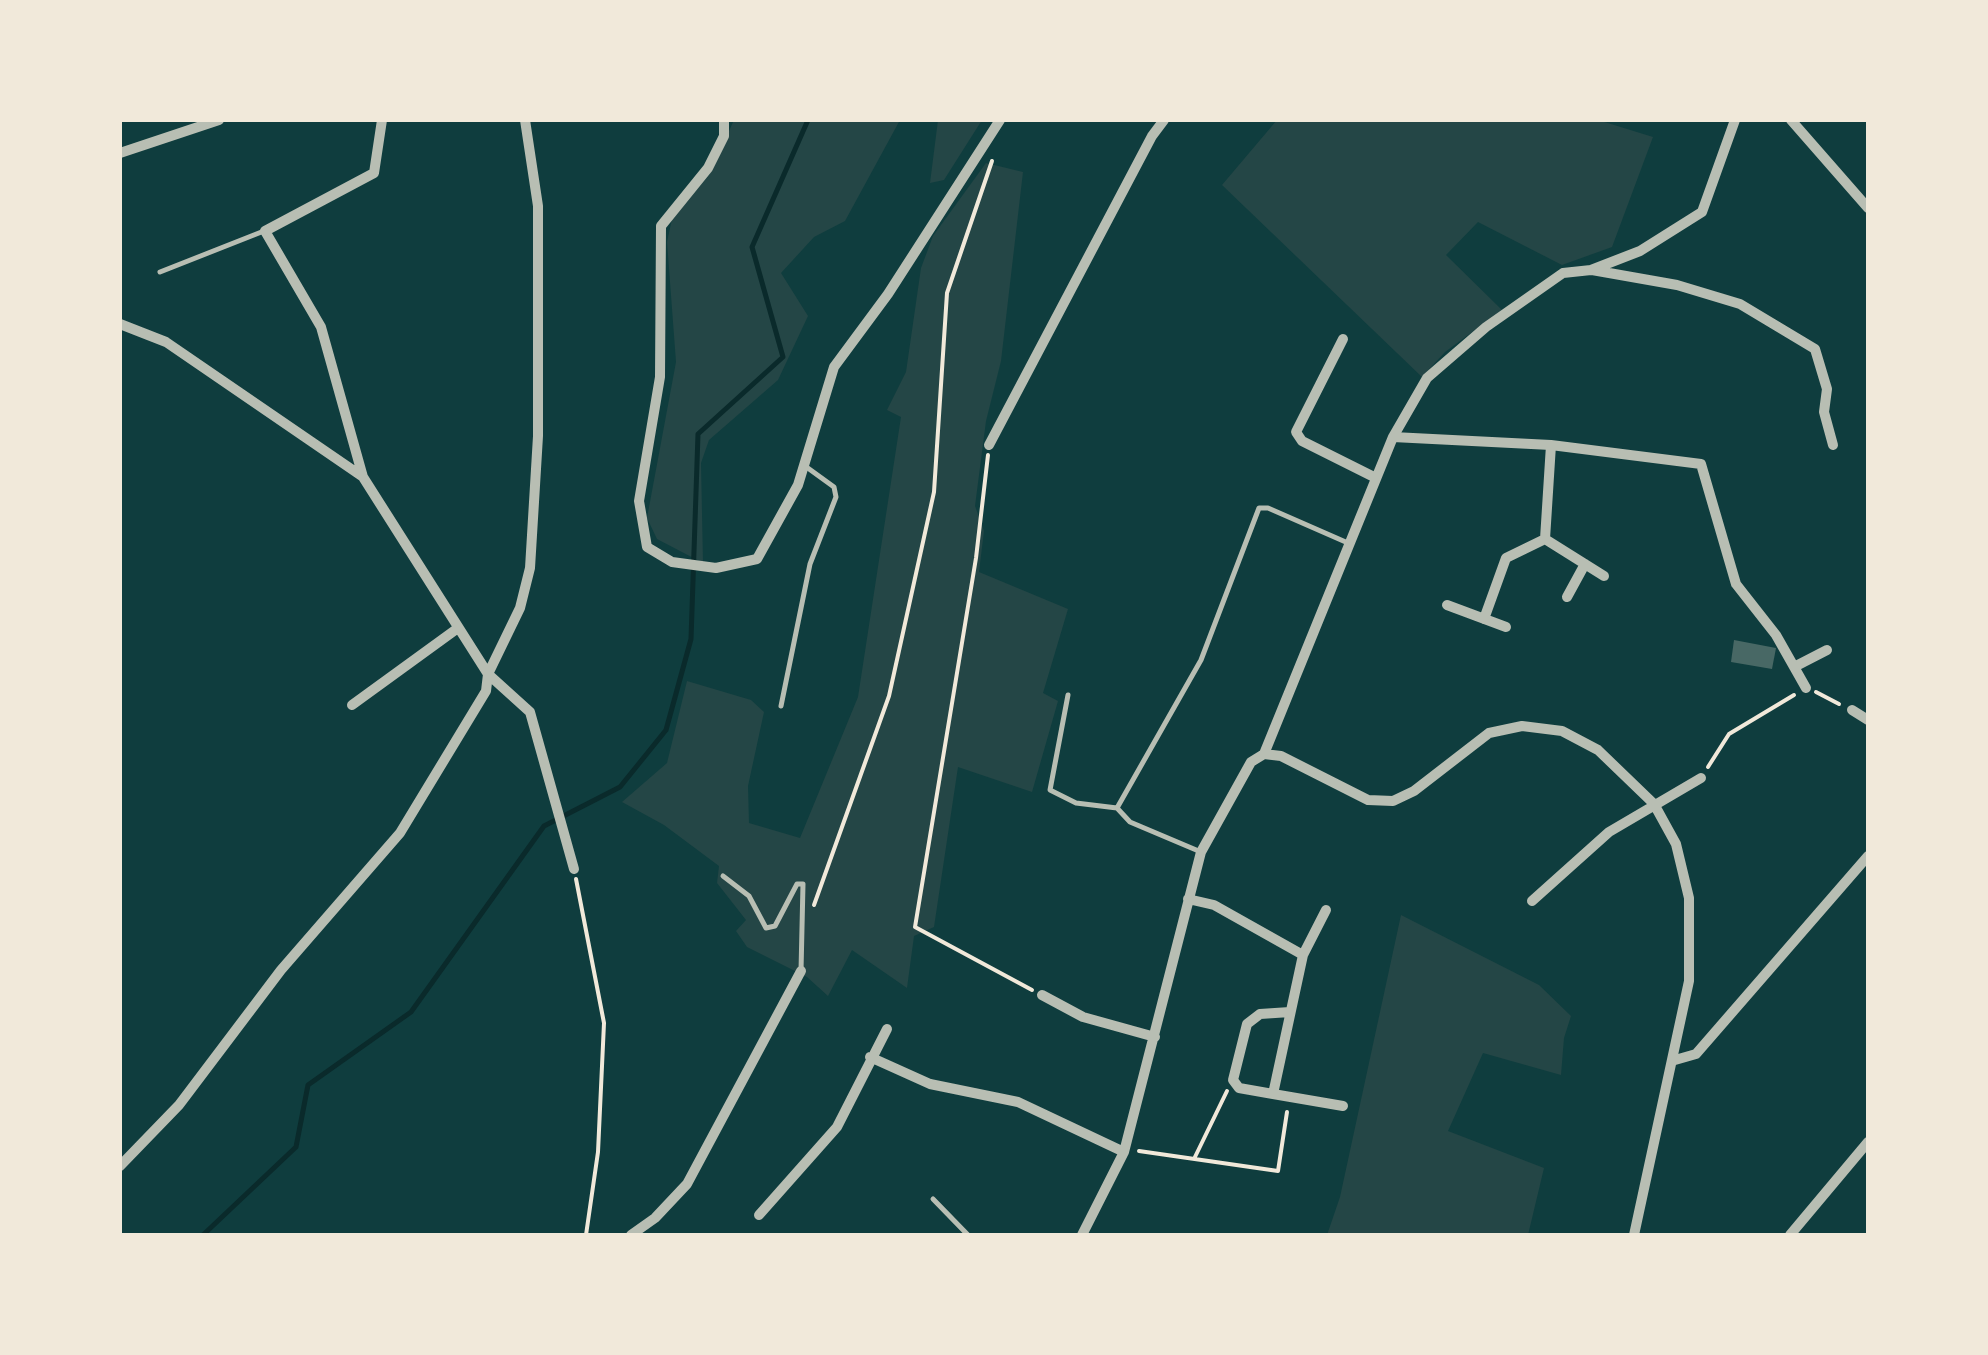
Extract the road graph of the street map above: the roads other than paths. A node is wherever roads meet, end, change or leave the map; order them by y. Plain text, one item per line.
1 (220, 120) edge
2 (380, 120) edge
3 (525, 120) edge
4 (724, 120) edge
5 (1000, 120) edge
6 (1164, 120) edge
7 (1735, 120) edge
8 (1791, 120) edge
9 (120, 153) edge
10 (1868, 208) edge
11 (266, 231) junction
12 (1590, 270) junction
13 (160, 272) dead end
14 (120, 324) edge
15 (1342, 339) dead end
16 (1394, 437) junction
17 (1552, 444) junction
18 (1833, 445) dead end
19 (989, 446) road end
20 (805, 466) junction
21 (363, 477) junction
22 (1376, 478) junction
23 (1545, 539) junction
24 (1348, 543) junction
25 (1586, 564) junction
26 (1604, 576) dead end
27 (1567, 597) dead end
28 (1448, 605) dead end
29 (1484, 619) junction
30 (1506, 627) dead end
31 (458, 628) junction
32 (1827, 650) dead end
33 (1794, 667) junction
34 (488, 674) junction
35 (1806, 688) road end
36 (1068, 695) dead end
37 (352, 705) dead end
38 (781, 706) dead end
39 (1852, 710) road end
40 (1868, 720) edge
41 (1264, 754) junction
42 (1701, 778) road end
43 (1654, 804) junction
44 (1117, 808) junction
45 (1200, 852) junction
46 (1868, 856) edge
47 (574, 869) road end
48 (724, 876) dead end
49 (1188, 899) junction
50 (1532, 901) dead end
51 (1326, 910) dead end
52 (1303, 954) junction
53 (801, 971) joint
54 (1042, 995) road end
55 (1290, 1012) junction
56 (887, 1029) dead end
57 (1155, 1038) junction
58 (870, 1057) junction
59 (1675, 1060) junction
60 (1273, 1094) junction
61 (1343, 1106) dead end
62 (1868, 1142) edge
63 (1124, 1152) junction
64 (120, 1166) edge
65 (933, 1199) dead end
66 (759, 1215) dead end
67 (631, 1235) edge
68 (968, 1235) edge
69 (1082, 1235) edge
70 (1634, 1235) edge
71 (1790, 1235) edge

1 - 9 street
2 - 11 street
3 - 34 street
4 - 20 street
5 - 20 street
6 - 19 street
7 - 12 street
8 - 10 street
11 - 13 lane
11 - 21 street
12 - 16 street
12 - 18 street
14 - 21 street
15 - 22 street
16 - 17 street
16 - 22 street
17 - 23 street
17 - 33 street
20 - 38 lane
21 - 31 street
22 - 24 street
23 - 25 street
23 - 29 street
24 - 41 street
24 - 44 lane
25 - 26 street
25 - 27 street
28 - 29 street
29 - 30 street
31 - 34 street
31 - 37 street
32 - 33 street
33 - 35 street
34 - 47 street
34 - 64 street
36 - 44 lane
39 - 40 street
41 - 43 street
41 - 45 street
42 - 43 street
43 - 50 street
43 - 59 street
44 - 45 lane
45 - 49 street
46 - 59 street
48 - 53 lane
49 - 52 street
49 - 57 street
51 - 52 street
52 - 55 street
53 - 67 street
54 - 57 street
55 - 60 street
55 - 60 street
56 - 58 street
57 - 63 street
58 - 63 street
58 - 66 street
59 - 70 street
60 - 61 street
62 - 71 street
63 - 69 street
65 - 68 lane

